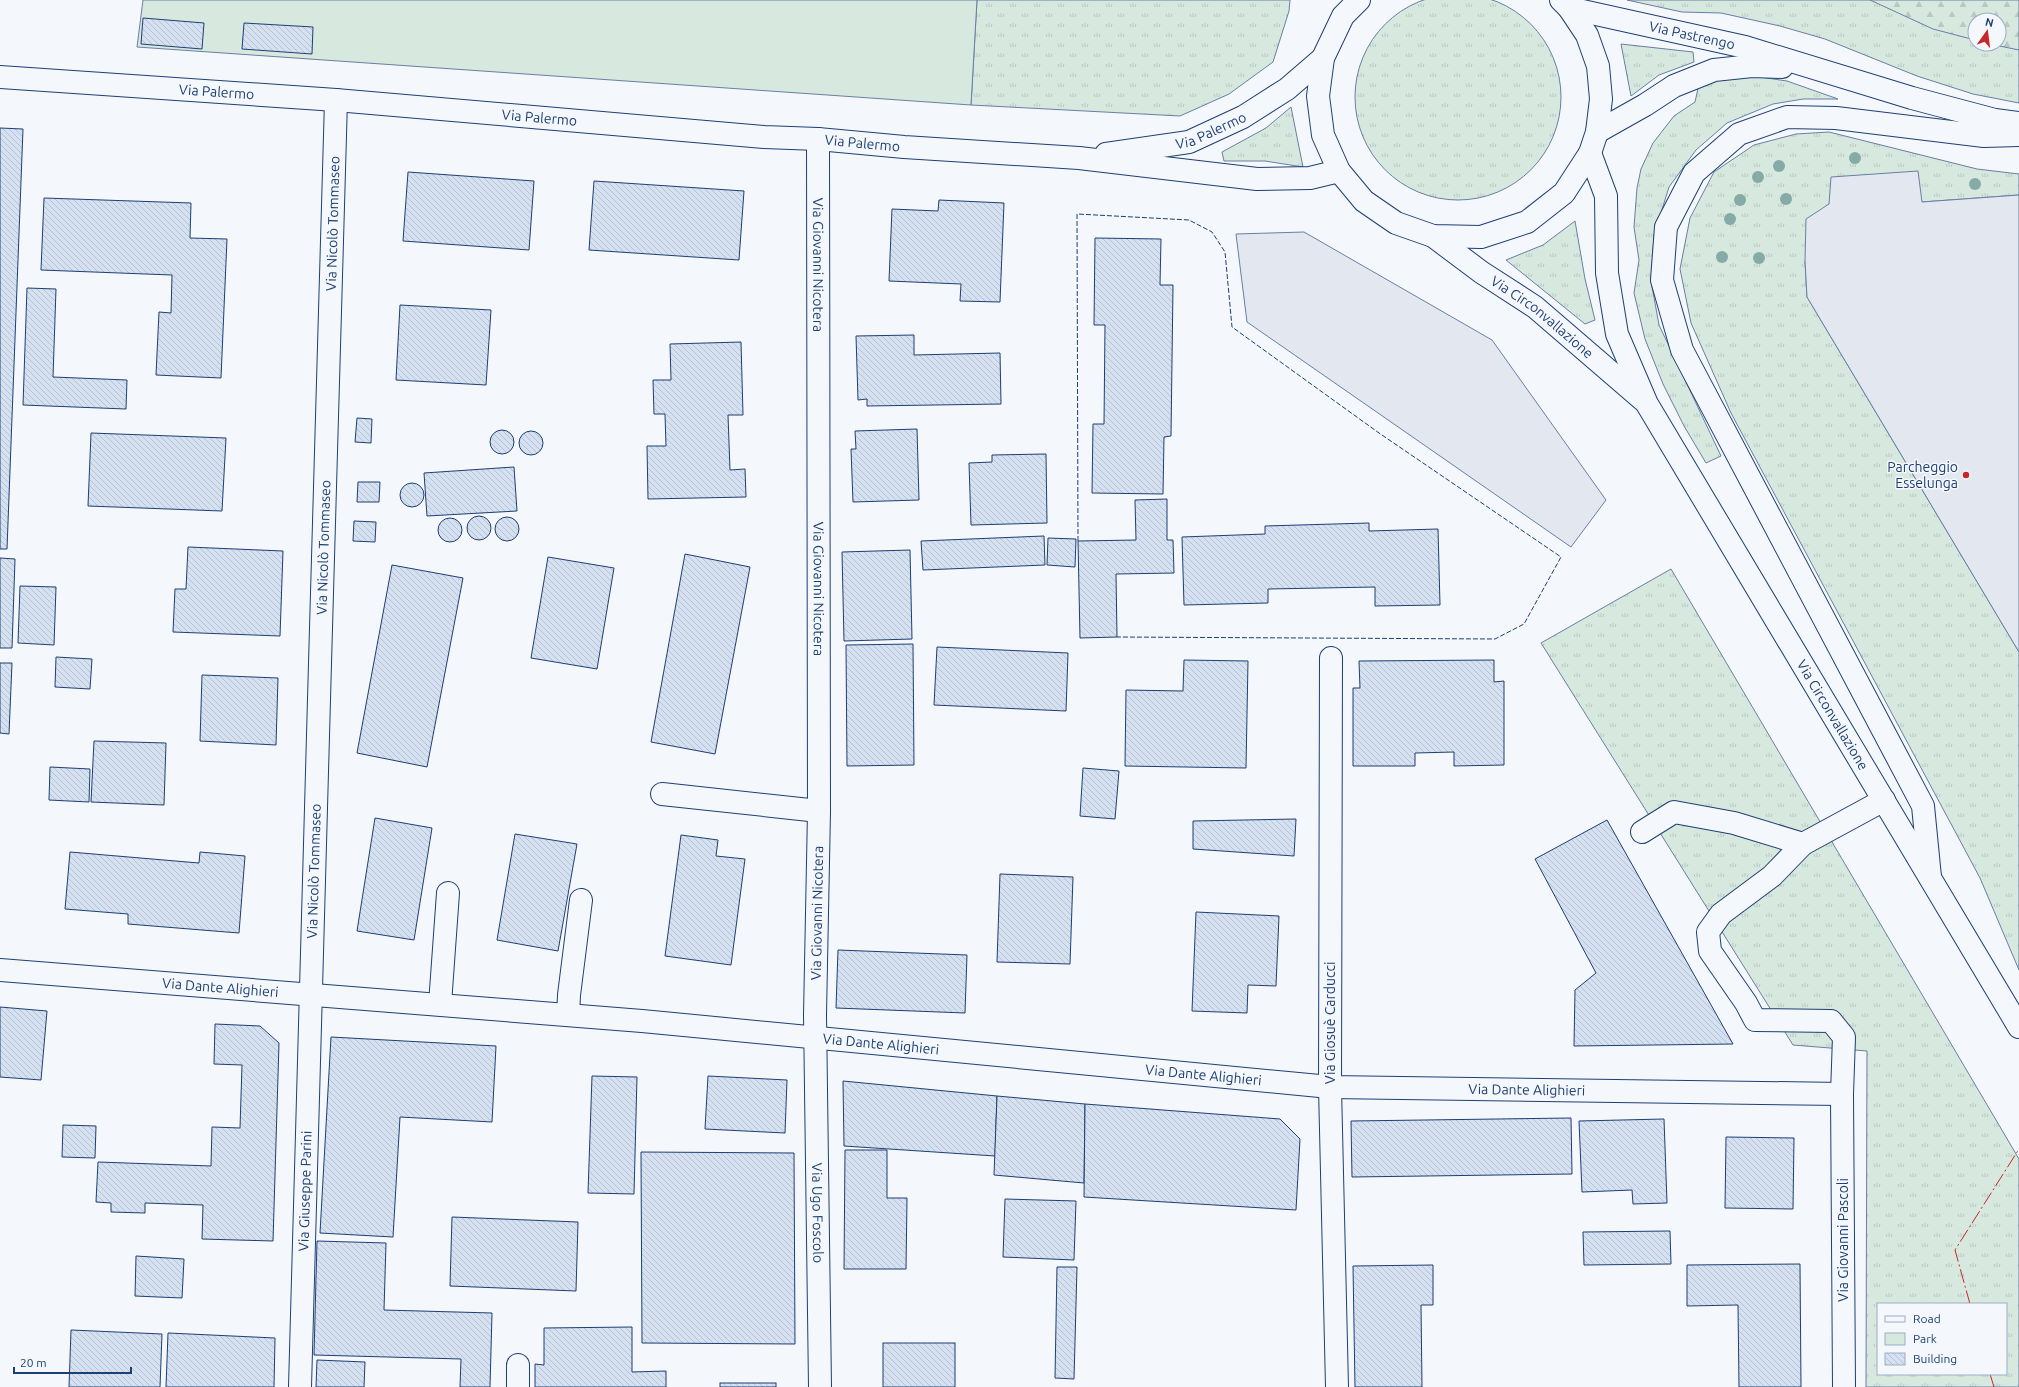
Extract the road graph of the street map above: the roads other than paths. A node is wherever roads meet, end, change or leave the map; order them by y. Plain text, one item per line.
1 (1359, 0) edge
2 (1565, 4) edge
3 (1341, 8) edge
4 (1323, 58) junction
5 (1814, 68) junction
6 (0, 77) edge
7 (336, 100) junction
8 (2019, 123) edge
9 (1597, 132) junction
10 (2019, 135) edge
11 (818, 138) junction
12 (1590, 153) junction
13 (1079, 158) junction
14 (1339, 171) junction
15 (1433, 236) junction
16 (1647, 404) junction
17 (1331, 658) dead end
18 (662, 794) dead end
19 (1884, 800) junction
20 (820, 811) junction
21 (1642, 832) dead end
22 (1803, 844) junction
23 (1930, 877) junction
24 (448, 893) dead end
25 (581, 900) dead end
26 (0, 970) edge
27 (309, 995) junction
28 (440, 1004) junction
29 (568, 1015) junction
30 (2019, 1027) edge
31 (815, 1039) junction
32 (1330, 1087) junction
33 (1842, 1094) junction
34 (518, 1365) dead end
35 (300, 1387) edge
36 (518, 1387) edge
37 (820, 1387) edge
38 (1337, 1387) edge
39 (1844, 1387) edge

1 - 3 street
2 - 5 street, Via Pastrengo
2 - 9 street
3 - 4 street
4 - 13 street, Via Palermo
4 - 14 street
5 - 8 street, Via Pastrengo
5 - 9 street, Via Pastrengo
6 - 7 street, Via Palermo
7 - 11 street, Via Palermo
7 - 27 street, Via Nicolò Tommaseo
9 - 12 street
10 - 23 street
11 - 13 street, Via Palermo
11 - 20 street, Via Giovanni Nicotera
12 - 15 street
12 - 16 street, Via Circonvallazione
13 - 14 street, Via Palermo
14 - 15 street
15 - 16 street, Via Circonvallazione
16 - 19 street, Via Circonvallazione
17 - 32 street, Via Giosuè Carducci
18 - 20 street
19 - 22 street
19 - 23 street, Via Circonvallazione
20 - 31 street, Via Giovanni Nicotera
21 - 22 street
22 - 33 street, Via Giovanni Pascoli
23 - 30 street, Via Circonvallazione
24 - 28 street
25 - 29 street
26 - 27 street, Via Dante Alighieri
27 - 28 street, Via Dante Alighieri
27 - 35 street, Via Giuseppe Parini
28 - 29 street, Via Dante Alighieri
29 - 31 street, Via Dante Alighieri
31 - 32 street, Via Dante Alighieri
31 - 37 street, Via Ugo Foscolo
32 - 33 street, Via Dante Alighieri
32 - 38 street, Via Giosuè Carducci
33 - 39 street, Via Giovanni Pascoli
34 - 36 street

